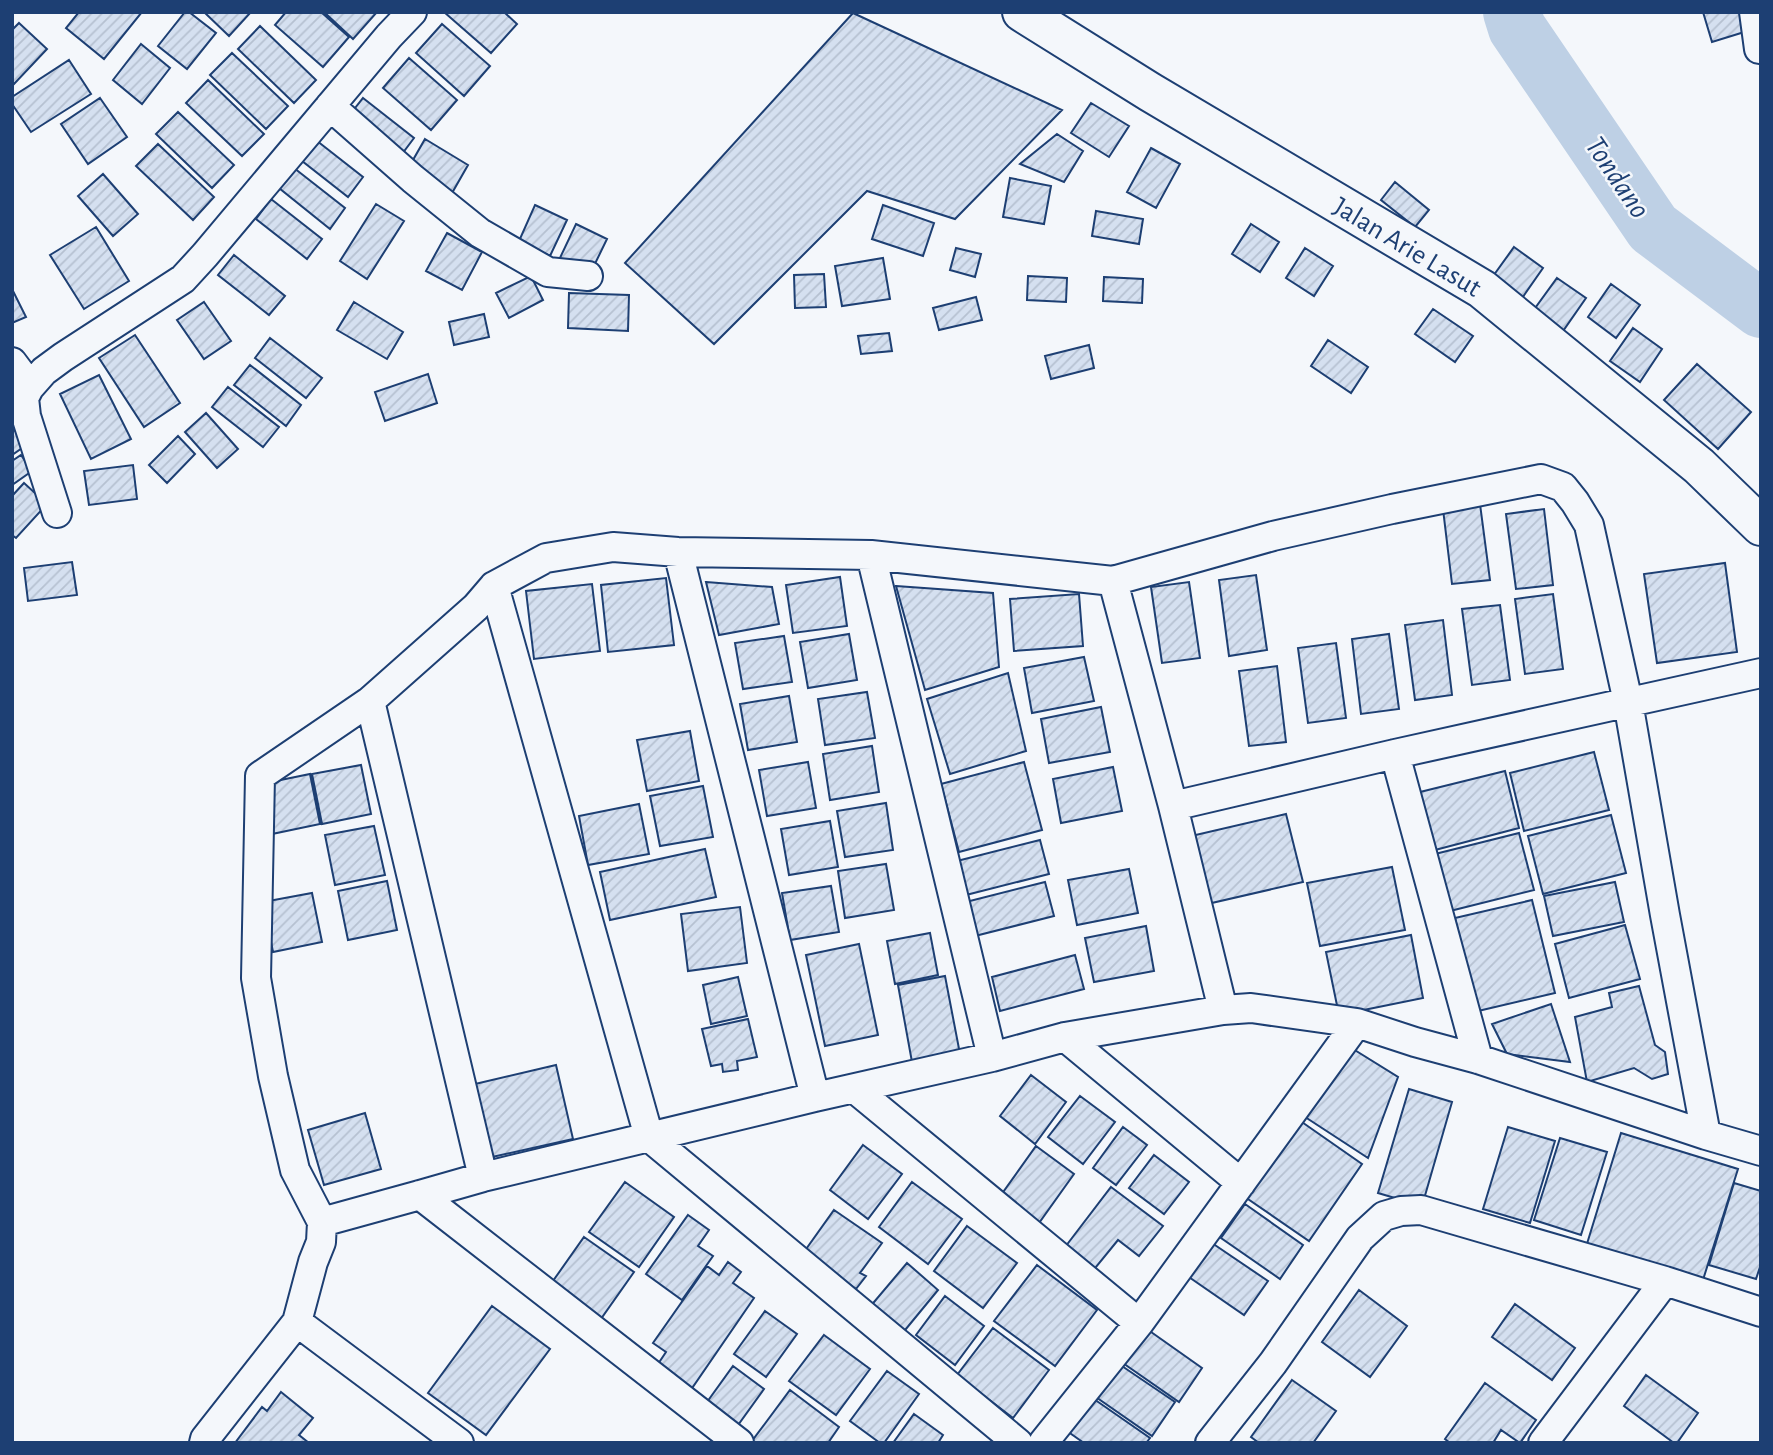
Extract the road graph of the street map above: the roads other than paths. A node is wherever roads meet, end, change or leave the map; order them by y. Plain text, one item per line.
1 (412, 12) edge
2 (1022, 12) edge
3 (1754, 12) edge
4 (1759, 49) edge
5 (330, 106) junction
6 (588, 276) dead end
7 (12, 362) edge
8 (30, 386) junction
9 (57, 513) dead end
10 (1761, 526) edge
11 (678, 552) junction
12 (871, 555) junction
13 (1113, 581) junction
14 (494, 586) junction
15 (1761, 673) edge
16 (370, 701) junction
17 (1629, 702) junction
18 (1395, 754) junction
19 (1173, 806) junction
20 (1223, 1010) junction
21 (1357, 1023) junction
22 (1065, 1037) junction
23 (992, 1057) junction
24 (1478, 1059) junction
25 (855, 1089) junction
26 (815, 1097) junction
27 (1706, 1135) junction
28 (649, 1137) junction
29 (1761, 1151) edge
30 (483, 1177) junction
31 (1241, 1182) junction
32 (420, 1195) junction
33 (322, 1222) junction
34 (1665, 1281) junction
35 (1761, 1312) edge
36 (297, 1322) junction
37 (1139, 1323) junction
38 (204, 1443) edge
39 (458, 1443) edge
40 (739, 1443) edge
41 (1018, 1443) edge
42 (1043, 1443) edge
43 (1210, 1443) edge
44 (1543, 1443) edge

1 - 5 street
2 - 10 main road, Jalan Arie Lasut
3 - 4 street
5 - 6 street
5 - 8 street
7 - 8 street
8 - 9 street
11 - 12 street
11 - 14 street
11 - 26 street
12 - 13 street
12 - 23 street
13 - 17 street
13 - 19 street
14 - 16 street
14 - 28 street
15 - 17 street
16 - 30 street
16 - 33 street
17 - 18 street
17 - 27 street
18 - 19 street
18 - 24 street
19 - 20 street
20 - 21 street
20 - 22 street
21 - 24 street
21 - 31 street
22 - 23 street
22 - 31 street
23 - 25 street
24 - 27 street
25 - 26 street
25 - 37 street
26 - 28 street
27 - 29 street
28 - 30 street
28 - 41 street
30 - 32 street
31 - 37 street
32 - 33 street
32 - 40 street
33 - 36 street
34 - 35 street
34 - 43 street
34 - 44 street
36 - 38 street
36 - 39 street
37 - 42 street

